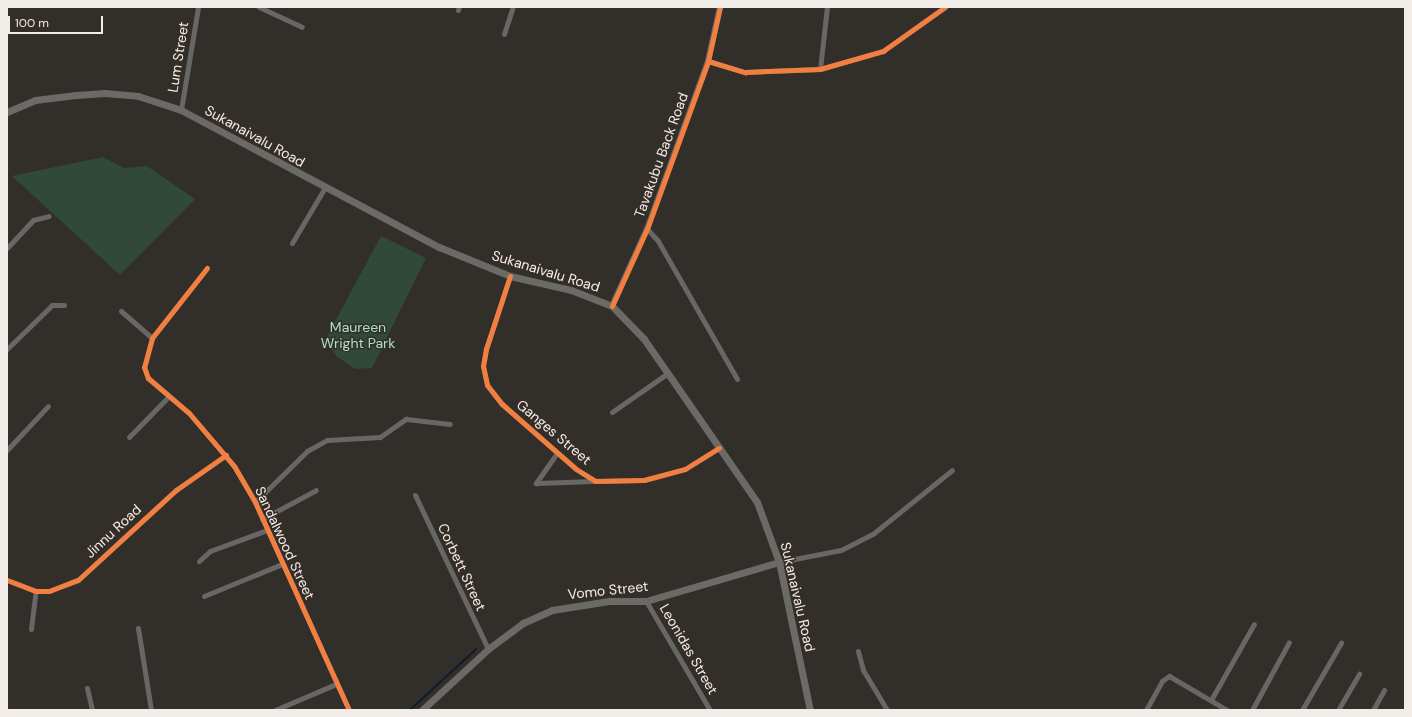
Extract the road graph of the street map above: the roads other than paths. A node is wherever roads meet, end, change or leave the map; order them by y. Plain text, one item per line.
1 (198, 7) edge
2 (259, 7) edge
3 (513, 7) edge
4 (720, 7) edge
5 (827, 7) edge
6 (945, 7) edge
7 (302, 27) dead end
8 (504, 34) dead end
9 (708, 61) junction
10 (820, 68) junction
11 (181, 110) junction
12 (7, 112) edge
13 (324, 189) junction
14 (49, 216) dead end
15 (647, 229) junction
16 (292, 243) dead end
17 (7, 248) edge
18 (207, 268) dead end
19 (510, 276) junction
20 (64, 305) dead end
21 (612, 306) junction
22 (121, 311) dead end
23 (152, 338) junction
24 (7, 349) edge
25 (668, 372) junction
26 (737, 379) dead end
27 (169, 396) junction
28 (48, 406) dead end
29 (612, 412) dead end
30 (450, 424) dead end
31 (129, 437) dead end
32 (720, 448) junction
33 (7, 450) edge
34 (557, 453) junction
35 (226, 455) junction
36 (952, 470) dead end
37 (596, 481) junction
38 (316, 490) dead end
39 (415, 495) dead end
40 (255, 502) junction
41 (262, 519) junction
42 (267, 530) junction
43 (199, 561) dead end
44 (779, 562) junction
45 (282, 564) junction
46 (7, 580) edge
47 (36, 591) junction
48 (204, 596) dead end
49 (646, 601) junction
50 (1254, 624) dead end
51 (138, 628) dead end
52 (31, 629) dead end
53 (1289, 642) dead end
54 (1341, 643) dead end
55 (488, 649) junction
56 (858, 652) dead end
57 (1360, 674) dead end
58 (336, 684) junction
59 (87, 688) dead end
60 (1384, 690) dead end
61 (1211, 700) junction
62 (92, 710) edge
63 (151, 710) edge
64 (275, 710) edge
65 (349, 710) edge
66 (422, 710) edge
67 (710, 710) edge
68 (810, 710) edge
69 (887, 710) edge
70 (1146, 710) edge
71 (1227, 710) edge
72 (1252, 710) edge
73 (1302, 710) edge
74 (1338, 710) edge
75 (1373, 710) edge

1 - 11 street, Lum Street
2 - 7 street
3 - 8 street
4 - 9 street, Tavakubu Back Road
5 - 10 street
6 - 10 street
9 - 10 street
9 - 15 street, Tavakubu Back Road
11 - 12 main road, Sukanaivalu Road
11 - 13 main road, Sukanaivalu Road
13 - 16 street
13 - 19 main road, Sukanaivalu Road
14 - 17 street
15 - 21 street, Tavakubu Back Road
15 - 26 street
18 - 23 street, Sandalwood Street
19 - 21 main road, Sukanaivalu Road
19 - 34 street, Ganges Street
20 - 24 street
21 - 25 main road, Sukanaivalu Road
22 - 23 street
23 - 27 street, Sandalwood Street
25 - 29 street
25 - 32 main road, Sukanaivalu Road
27 - 31 street
27 - 35 street, Sandalwood Street
28 - 33 street
30 - 40 street
32 - 37 street, Ganges Street
32 - 44 main road, Sukanaivalu Road
34 - 37 street, Ganges Street
34 - 37 street
35 - 40 street, Sandalwood Street
35 - 47 street, Jinnu Road
36 - 44 street
38 - 41 street
39 - 55 street, Corbett Street
40 - 41 street, Sandalwood Street
41 - 42 street, Sandalwood Street
42 - 43 street
42 - 45 street, Sandalwood Street
44 - 49 main road, Vomo Street
44 - 68 main road, Sukanaivalu Road
45 - 48 street
45 - 58 street, Sandalwood Street
46 - 47 street, Jinnu Road
47 - 52 street
49 - 55 main road, Vomo Street
49 - 67 street, Leonidas Street
50 - 61 street
51 - 63 street
53 - 72 street
54 - 73 street
55 - 66 main road, Vomo Street
56 - 69 street
57 - 74 street
58 - 64 street
58 - 65 street, Sandalwood Street
59 - 62 street
60 - 75 street
61 - 70 street
61 - 71 street

